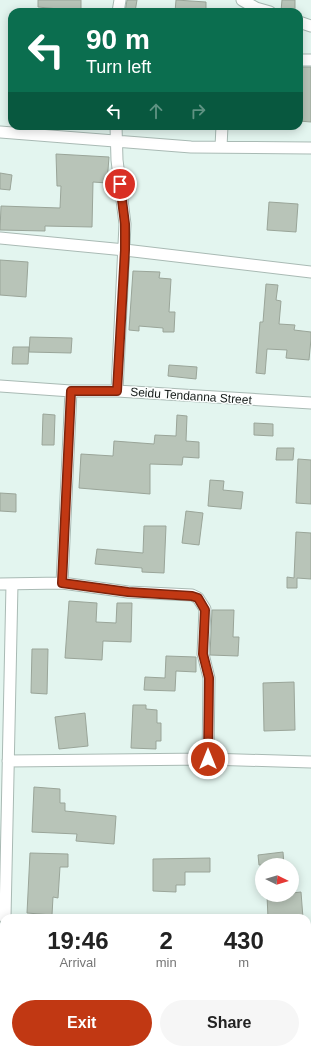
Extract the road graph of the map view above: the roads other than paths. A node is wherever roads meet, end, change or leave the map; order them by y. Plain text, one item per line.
1 (242, 0) edge
2 (256, 8) edge
3 (116, 130) edge
4 (222, 130) edge
5 (0, 132) edge
6 (116, 140) junction
7 (221, 147) junction
8 (311, 148) edge
9 (0, 238) edge
10 (125, 250) junction
11 (311, 272) edge
12 (0, 386) edge
13 (71, 391) junction
14 (117, 391) junction
15 (311, 403) edge
16 (62, 583) junction
17 (0, 584) edge
18 (12, 584) junction
19 (208, 759) junction
20 (8, 760) junction
21 (311, 762) edge
22 (5, 914) edge

1 - 2 street
3 - 6 street
4 - 7 street
5 - 6 street
6 - 7 street
6 - 10 street
7 - 8 street
9 - 10 street
10 - 11 street
10 - 14 street
12 - 13 street, Seidu Tendanna Street
13 - 14 street, Seidu Tendanna Street
13 - 16 street
14 - 15 street, Seidu Tendanna Street
16 - 18 street
16 - 19 street
17 - 18 street
18 - 20 street
19 - 20 street
19 - 21 street
20 - 22 street

